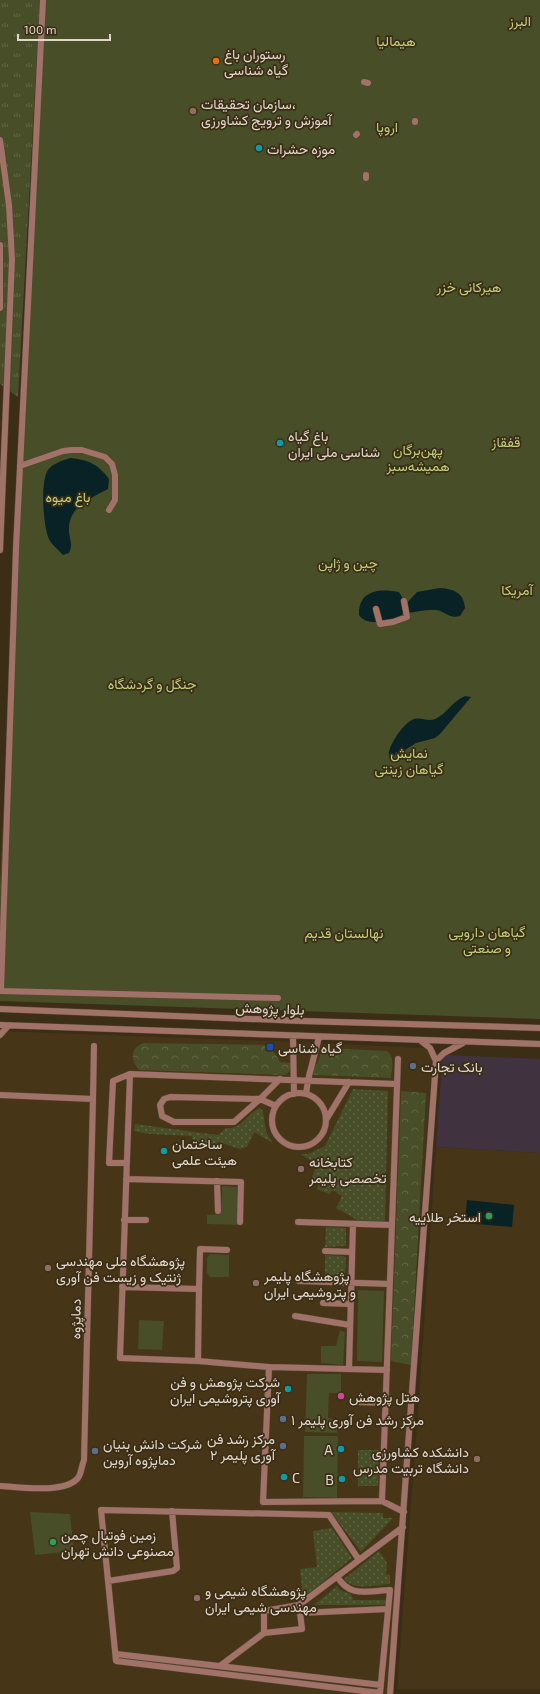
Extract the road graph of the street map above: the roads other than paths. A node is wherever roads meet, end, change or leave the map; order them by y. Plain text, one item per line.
1 (43, 0) edge
2 (0, 140) edge
3 (0, 245) edge
4 (0, 308) edge
5 (20, 466) junction
6 (109, 510) dead end
7 (0, 550) edge
8 (404, 602) dead end
9 (376, 611) dead end
10 (278, 998) dead end
11 (0, 1009) edge
12 (0, 1025) edge
13 (8, 1026) junction
14 (540, 1028) edge
15 (0, 1035) edge
16 (293, 1036) junction
17 (319, 1037) junction
18 (421, 1041) junction
19 (465, 1042) junction
20 (540, 1044) edge
21 (94, 1046) dead end
22 (398, 1059) dead end
23 (436, 1061) junction
24 (130, 1074) junction
25 (280, 1079) junction
26 (294, 1080) junction
27 (308, 1080) junction
28 (349, 1082) junction
29 (396, 1084) junction
30 (294, 1094) junction
31 (306, 1094) junction
32 (0, 1095) edge
33 (93, 1099) junction
34 (260, 1099) junction
35 (276, 1106) junction
36 (326, 1120) junction
37 (127, 1163) junction
38 (126, 1179) junction
39 (217, 1181) junction
40 (218, 1211) dead end
41 (124, 1220) junction
42 (146, 1220) dead end
43 (240, 1222) dead end
44 (298, 1222) dead end
45 (353, 1224) junction
46 (392, 1225) junction
47 (227, 1250) dead end
48 (325, 1251) dead end
49 (352, 1252) junction
50 (299, 1281) dead end
51 (351, 1283) junction
52 (390, 1284) junction
53 (122, 1287) junction
54 (199, 1289) junction
55 (323, 1303) dead end
56 (350, 1304) junction
57 (295, 1316) dead end
58 (350, 1325) junction
59 (198, 1361) junction
60 (269, 1367) junction
61 (349, 1369) junction
62 (387, 1370) junction
63 (358, 1402) dead end
64 (386, 1403) junction
65 (0, 1486) edge
66 (382, 1501) junction
67 (172, 1511) junction
68 (404, 1512) junction
69 (403, 1527) junction
70 (359, 1560) junction
71 (337, 1576) junction
72 (108, 1581) junction
73 (299, 1605) junction
74 (388, 1608) junction
75 (300, 1613) junction
76 (264, 1633) junction
77 (116, 1654) junction
78 (220, 1666) junction
79 (381, 1685) junction
80 (390, 1694) edge

1 - 5 street
2 - 7 street
3 - 4 street
5 - 6 street
5 - 10 street
8 - 9 street
11 - 14 street, بلوار پژوهش
12 - 13 street, بلوار پژوهش
13 - 15 street
13 - 16 street, بلوار پژوهش
16 - 17 street, بلوار پژوهش
16 - 26 street
17 - 18 street, بلوار پژوهش
17 - 27 street
18 - 19 street, بلوار پژوهش
18 - 23 street
19 - 20 street, بلوار پژوهش
19 - 23 street
21 - 33 street, دماپژوه
22 - 29 street
23 - 68 street
24 - 25 street
24 - 37 street
24 - 37 street
25 - 26 street
25 - 34 street
26 - 27 street
26 - 30 street
27 - 28 street
27 - 31 street
28 - 29 street
28 - 36 street
29 - 46 street
30 - 31 street
30 - 35 street
31 - 36 street
32 - 33 street
33 - 65 street, دماپژوه
34 - 34 street
34 - 35 street
35 - 36 street
37 - 38 street
38 - 39 street
38 - 41 street
39 - 40 street
39 - 43 street
41 - 42 street
41 - 53 street
44 - 45 street
45 - 46 street
45 - 49 street
46 - 52 street
47 - 54 street
48 - 49 street
49 - 51 street
50 - 51 street
51 - 52 street
51 - 56 street
52 - 62 street
53 - 54 street
53 - 59 street
54 - 59 street
55 - 56 street
56 - 58 street
57 - 58 street
58 - 61 street
59 - 60 street
60 - 61 street
60 - 66 street
61 - 62 street
62 - 64 street
63 - 64 street
64 - 66 street
66 - 68 street
67 - 70 street
67 - 72 street
67 - 72 street
68 - 69 street
69 - 70 street
69 - 80 street
70 - 71 street
71 - 73 street
71 - 74 street
72 - 77 street
73 - 75 street
73 - 76 street
74 - 75 street
74 - 79 street
75 - 76 street
76 - 78 street
77 - 78 street
77 - 79 street
78 - 79 street

